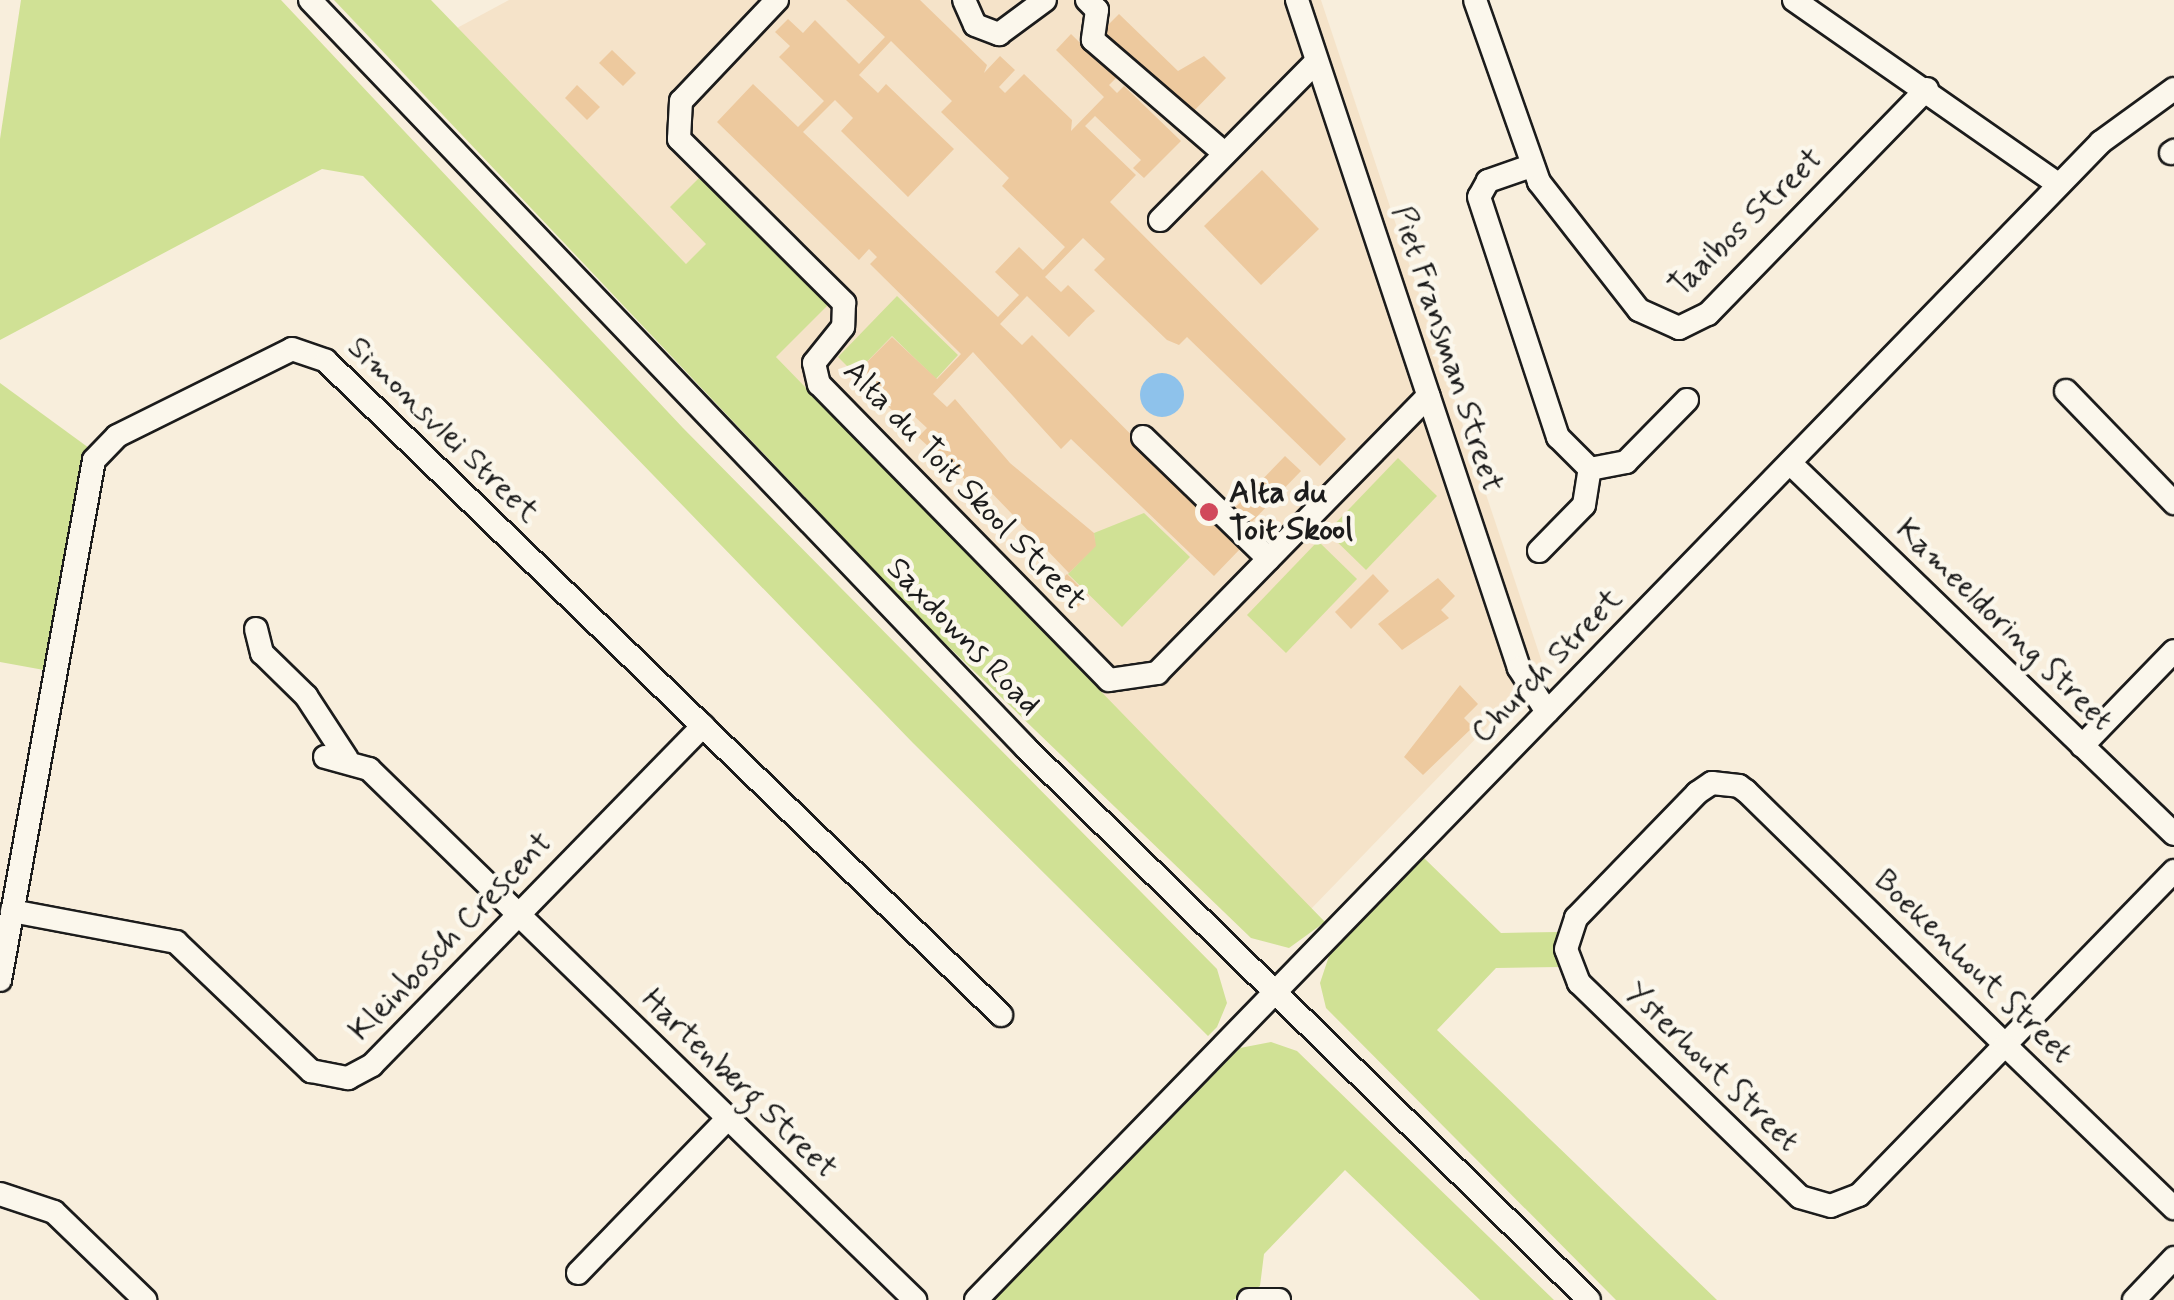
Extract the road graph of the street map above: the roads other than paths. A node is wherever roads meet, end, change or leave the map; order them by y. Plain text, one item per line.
1 (310, 0) edge
2 (777, 0) edge
3 (964, 0) edge
4 (1043, 0) edge
5 (1087, 0) edge
6 (1297, 0) edge
7 (1475, 0) edge
8 (1794, 0) edge
9 (1317, 61) junction
10 (2174, 89) edge
11 (1926, 90) junction
12 (1224, 154) junction
13 (1531, 166) junction
14 (2059, 185) junction
15 (1160, 220) dead end
16 (2066, 391) dead end
17 (1428, 396) junction
18 (1687, 400) dead end
19 (1144, 437) dead end
20 (1790, 463) junction
21 (1590, 468) junction
22 (2174, 503) edge
23 (1539, 551) dead end
24 (1269, 559) junction
25 (256, 629) dead end
26 (2174, 651) edge
27 (1547, 712) junction
28 (702, 726) junction
29 (2082, 746) junction
30 (1722, 782) joint
31 (2174, 834) edge
32 (2174, 871) edge
33 (12, 911) junction
34 (518, 915) junction
35 (0, 980) edge
36 (1278, 990) junction
37 (1001, 1015) dead end
38 (2005, 1044) junction
39 (728, 1118) junction
40 (0, 1194) edge
41 (2174, 1208) edge
42 (2174, 1258) edge
43 (578, 1272) dead end
44 (145, 1300) edge
45 (914, 1300) edge
46 (976, 1300) edge
47 (1249, 1300) edge
48 (1279, 1300) edge
49 (1589, 1300) edge
50 (2134, 1300) edge

1 - 36 street, Saxdowns Road
2 - 24 street, Alta du Toit Skool Street
3 - 4 street
5 - 12 street
6 - 9 street, Piet Fransman Street
7 - 13 street, Taaibos Street
8 - 11 street
9 - 12 street
9 - 17 street, Piet Fransman Street
10 - 14 street, Church Street
11 - 13 street, Taaibos Street
11 - 14 street
12 - 15 street
13 - 21 street
14 - 20 street, Church Street
16 - 22 street
17 - 24 street, Alta du Toit Skool Street
17 - 27 street, Piet Fransman Street
18 - 21 street
19 - 24 street
20 - 27 street, Church Street
20 - 29 street, Kameeldoring Street
21 - 23 street
25 - 34 street, Hartenberg Street
26 - 29 street
27 - 36 street, Church Street
28 - 33 street, Simonsvlei Street
28 - 34 street, Kleinbosch Crescent
28 - 37 street, Simonsvlei Street
29 - 31 street, Kameeldoring Street
30 - 38 street, Boekenhout Street
30 - 38 street, Ysterhout Street
32 - 38 street
33 - 34 street, Kleinbosch Crescent
33 - 35 street, Simonsvlei Street
34 - 39 street, Hartenberg Street
36 - 46 street, Church Street
36 - 49 street, Saxdowns Road
38 - 41 street, Boekenhout Street
39 - 43 street
39 - 45 street, Hartenberg Street
40 - 44 street
42 - 50 street
47 - 48 street

